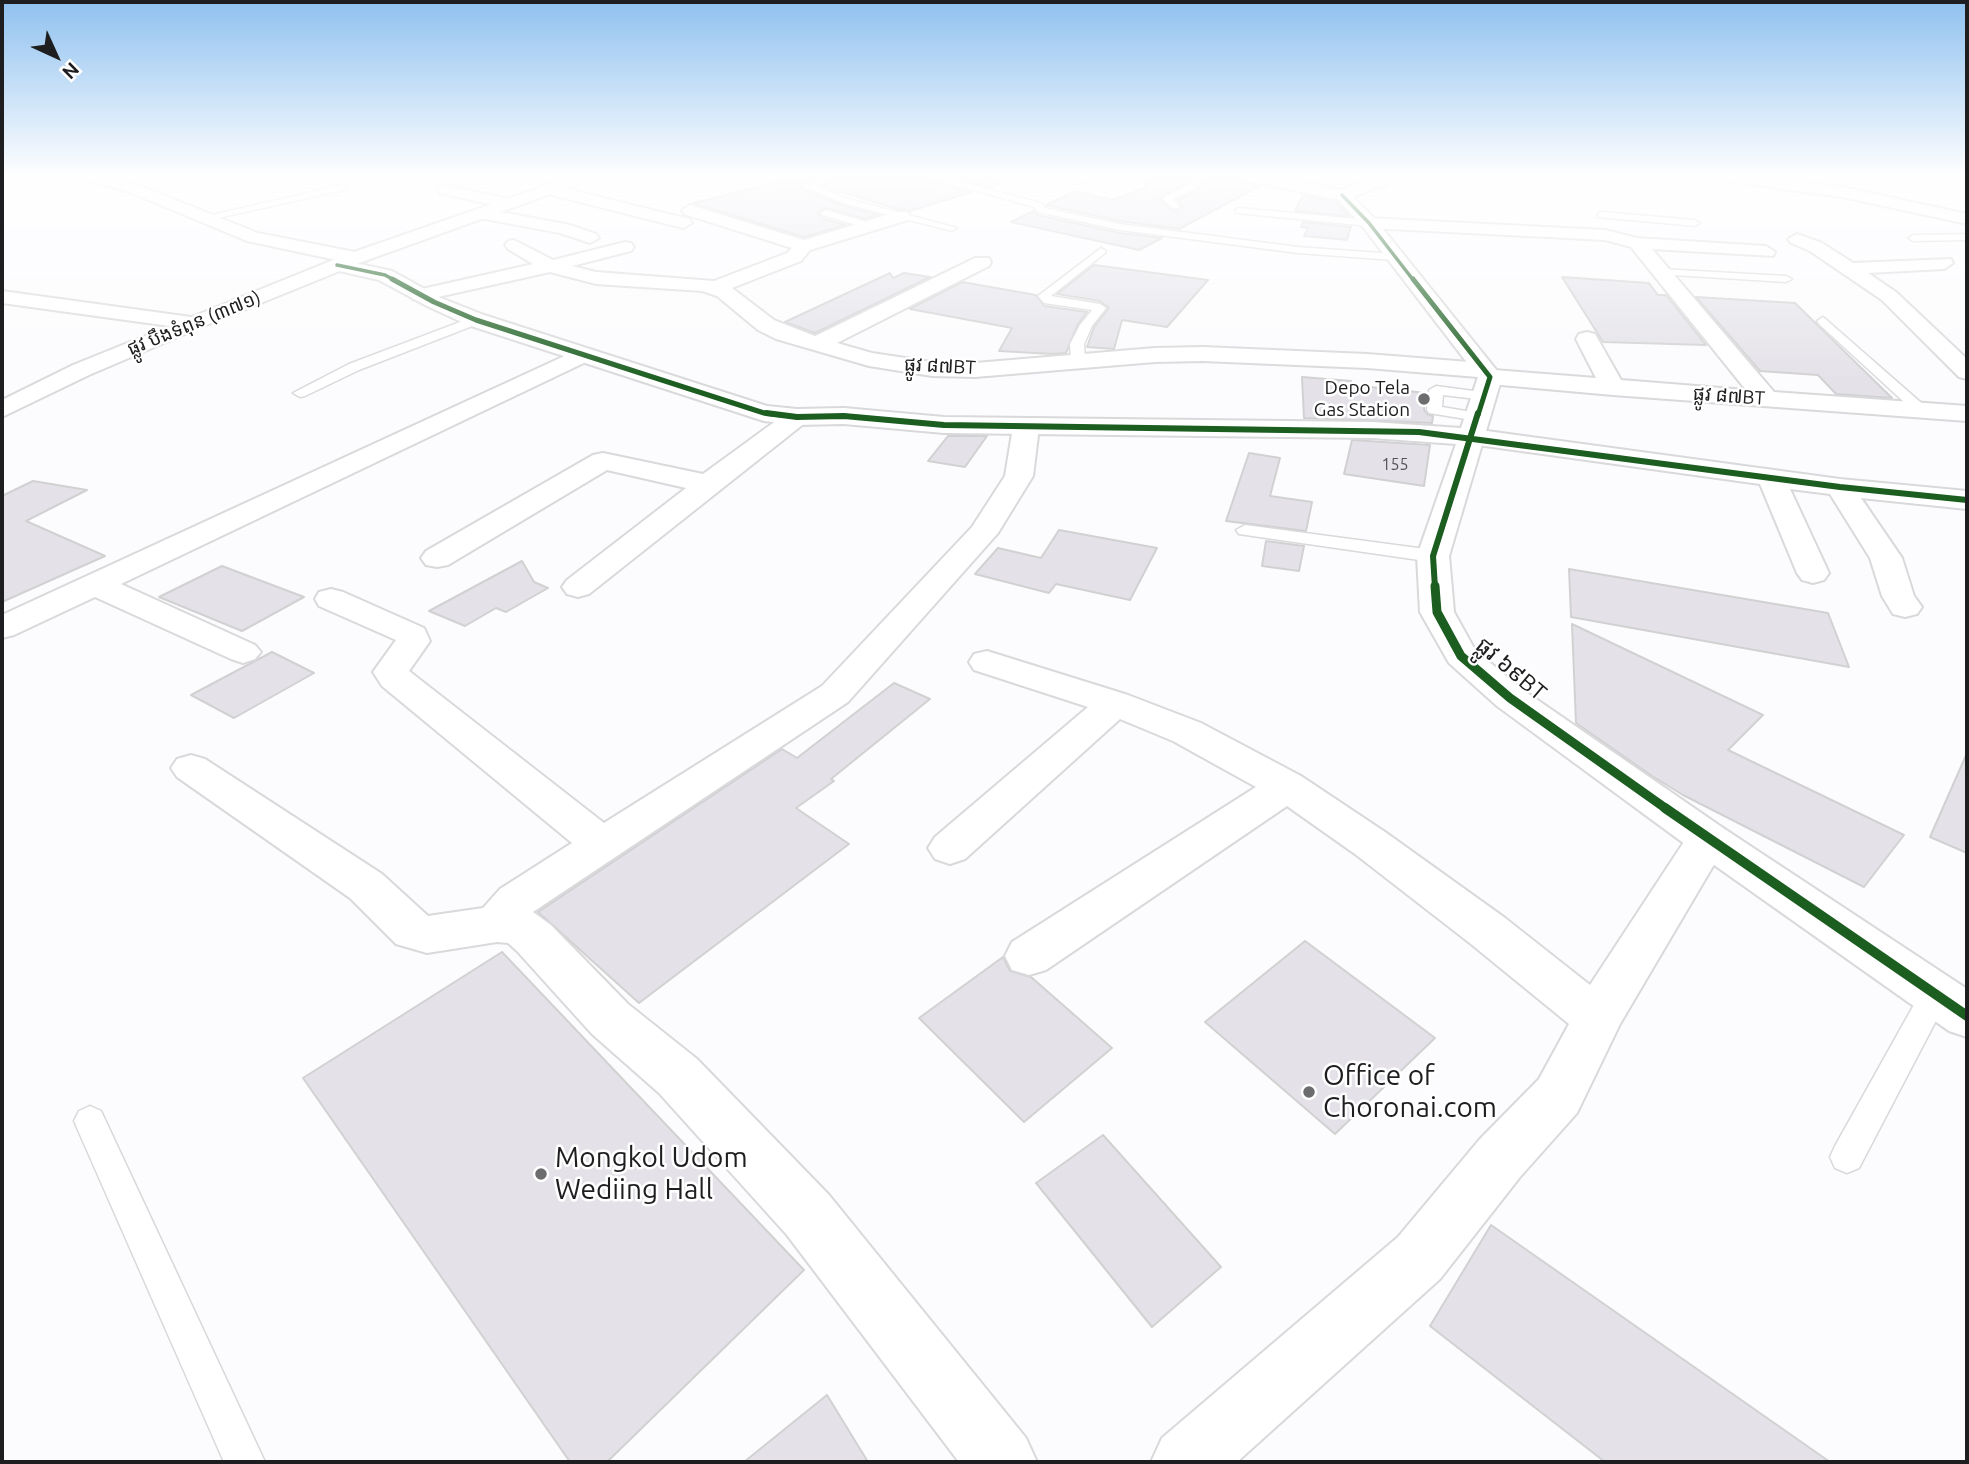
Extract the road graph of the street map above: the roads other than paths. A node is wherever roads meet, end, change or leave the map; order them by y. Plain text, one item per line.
1 (280, 244) edge
2 (394, 244) edge
3 (797, 244) edge
4 (810, 244) edge
5 (1254, 244) edge
6 (1385, 244) edge
7 (1638, 244) edge
8 (1656, 244) edge
9 (1809, 244) edge
10 (514, 245) dead end
11 (804, 246) junction
12 (625, 247) dead end
13 (1101, 251) dead end
14 (1766, 252) dead end
15 (1394, 257) junction
16 (346, 262) junction
17 (982, 262) dead end
18 (1944, 263) dead end
19 (550, 266) junction
20 (1848, 269) junction
21 (1661, 272) junction
22 (1786, 279) dead end
23 (715, 288) junction
24 (420, 295) junction
25 (2, 297) edge
26 (87, 309) junction
27 (2, 312) edge
28 (57, 320) junction
29 (476, 320) junction
30 (1823, 321) dead end
31 (191, 323) junction
32 (164, 334) junction
33 (1929, 335) junction
34 (1967, 337) edge
35 (1587, 339) dead end
36 (815, 345) junction
37 (582, 355) junction
38 (1078, 361) junction
39 (1967, 372) edge
40 (1613, 388) junction
41 (300, 393) dead end
42 (1481, 399) junction
43 (1767, 399) junction
44 (2, 410) edge
45 (1922, 411) junction
46 (1967, 414) edge
47 (797, 417) junction
48 (1026, 427) junction
49 (1771, 478) junction
50 (708, 484) junction
51 (1840, 487) junction
52 (1967, 500) edge
53 (1245, 530) dead end
54 (1433, 556) junction
55 (437, 558) dead end
56 (1813, 573) dead end
57 (94, 583) junction
58 (578, 587) dead end
59 (331, 599) dead end
60 (1905, 607) dead end
61 (2, 628) edge
62 (243, 652) dead end
63 (987, 662) dead end
64 (1115, 703) junction
65 (191, 768) dead end
66 (1287, 786) junction
67 (1708, 839) junction
68 (603, 845) junction
69 (950, 848) dead end
70 (497, 924) junction
71 (1029, 956) dead end
72 (1935, 994) junction
73 (1967, 1016) edge
74 (1597, 1017) junction
75 (90, 1121) dead end
76 (1847, 1157) dead end
77 (245, 1462) edge
78 (1002, 1462) edge
79 (1186, 1462) edge

1 - 16 street
2 - 16 street, ផ្លូវ បឹងទំពុន (៣៧១)
3 - 11 street
4 - 11 street
5 - 15 lane
6 - 15 street
7 - 21 street
8 - 14 street
9 - 20 street
10 - 19 street
11 - 23 street
12 - 19 street
13 - 38 lane
15 - 42 street
16 - 24 street
16 - 31 street, ផ្លូវ បឹងទំពុន (៣៧១)
17 - 36 street
18 - 20 street
19 - 23 street
19 - 24 street
20 - 33 street
21 - 22 lane
21 - 43 street
23 - 36 street, ផ្លូវ ៨៧BT
24 - 29 street
25 - 26 street
26 - 28 street
26 - 31 street
27 - 28 street
28 - 32 street
29 - 37 street
29 - 41 lane
30 - 45 lane
31 - 32 street, ផ្លូវ បឹងទំពុន (៣៧១)
32 - 44 street, ផ្លូវ បឹងទំពុន (៣៧១)
33 - 34 street
33 - 39 street
35 - 40 street
36 - 38 street, ផ្លូវ ៨៧BT
37 - 47 street
37 - 57 street
38 - 42 street, ផ្លូវ ៨៧BT
40 - 42 street, ផ្លូវ ៨៧BT
40 - 43 street, ផ្លូវ ៨៧BT
42 - 48 street
42 - 49 street
42 - 54 street, ផ្លូវ ៦៩BT
43 - 45 street, ផ្លូវ ៨៧BT
45 - 46 street, ផ្លូវ ៨៧BT
47 - 48 street
47 - 50 street
48 - 68 street
49 - 51 street
49 - 56 street
50 - 55 street
50 - 58 street
51 - 52 street
51 - 60 street
53 - 54 lane
54 - 67 street, ផ្លូវ ៦៩BT
57 - 61 street
57 - 62 street
59 - 68 street
63 - 64 street
64 - 66 street
64 - 69 street
65 - 70 street
66 - 71 street
66 - 74 street
67 - 72 street, ផ្លូវ ៦៩BT
67 - 74 street
68 - 70 street
70 - 78 street
72 - 73 street, ផ្លូវ ៦៩BT
72 - 76 lane
74 - 79 street
75 - 77 lane

